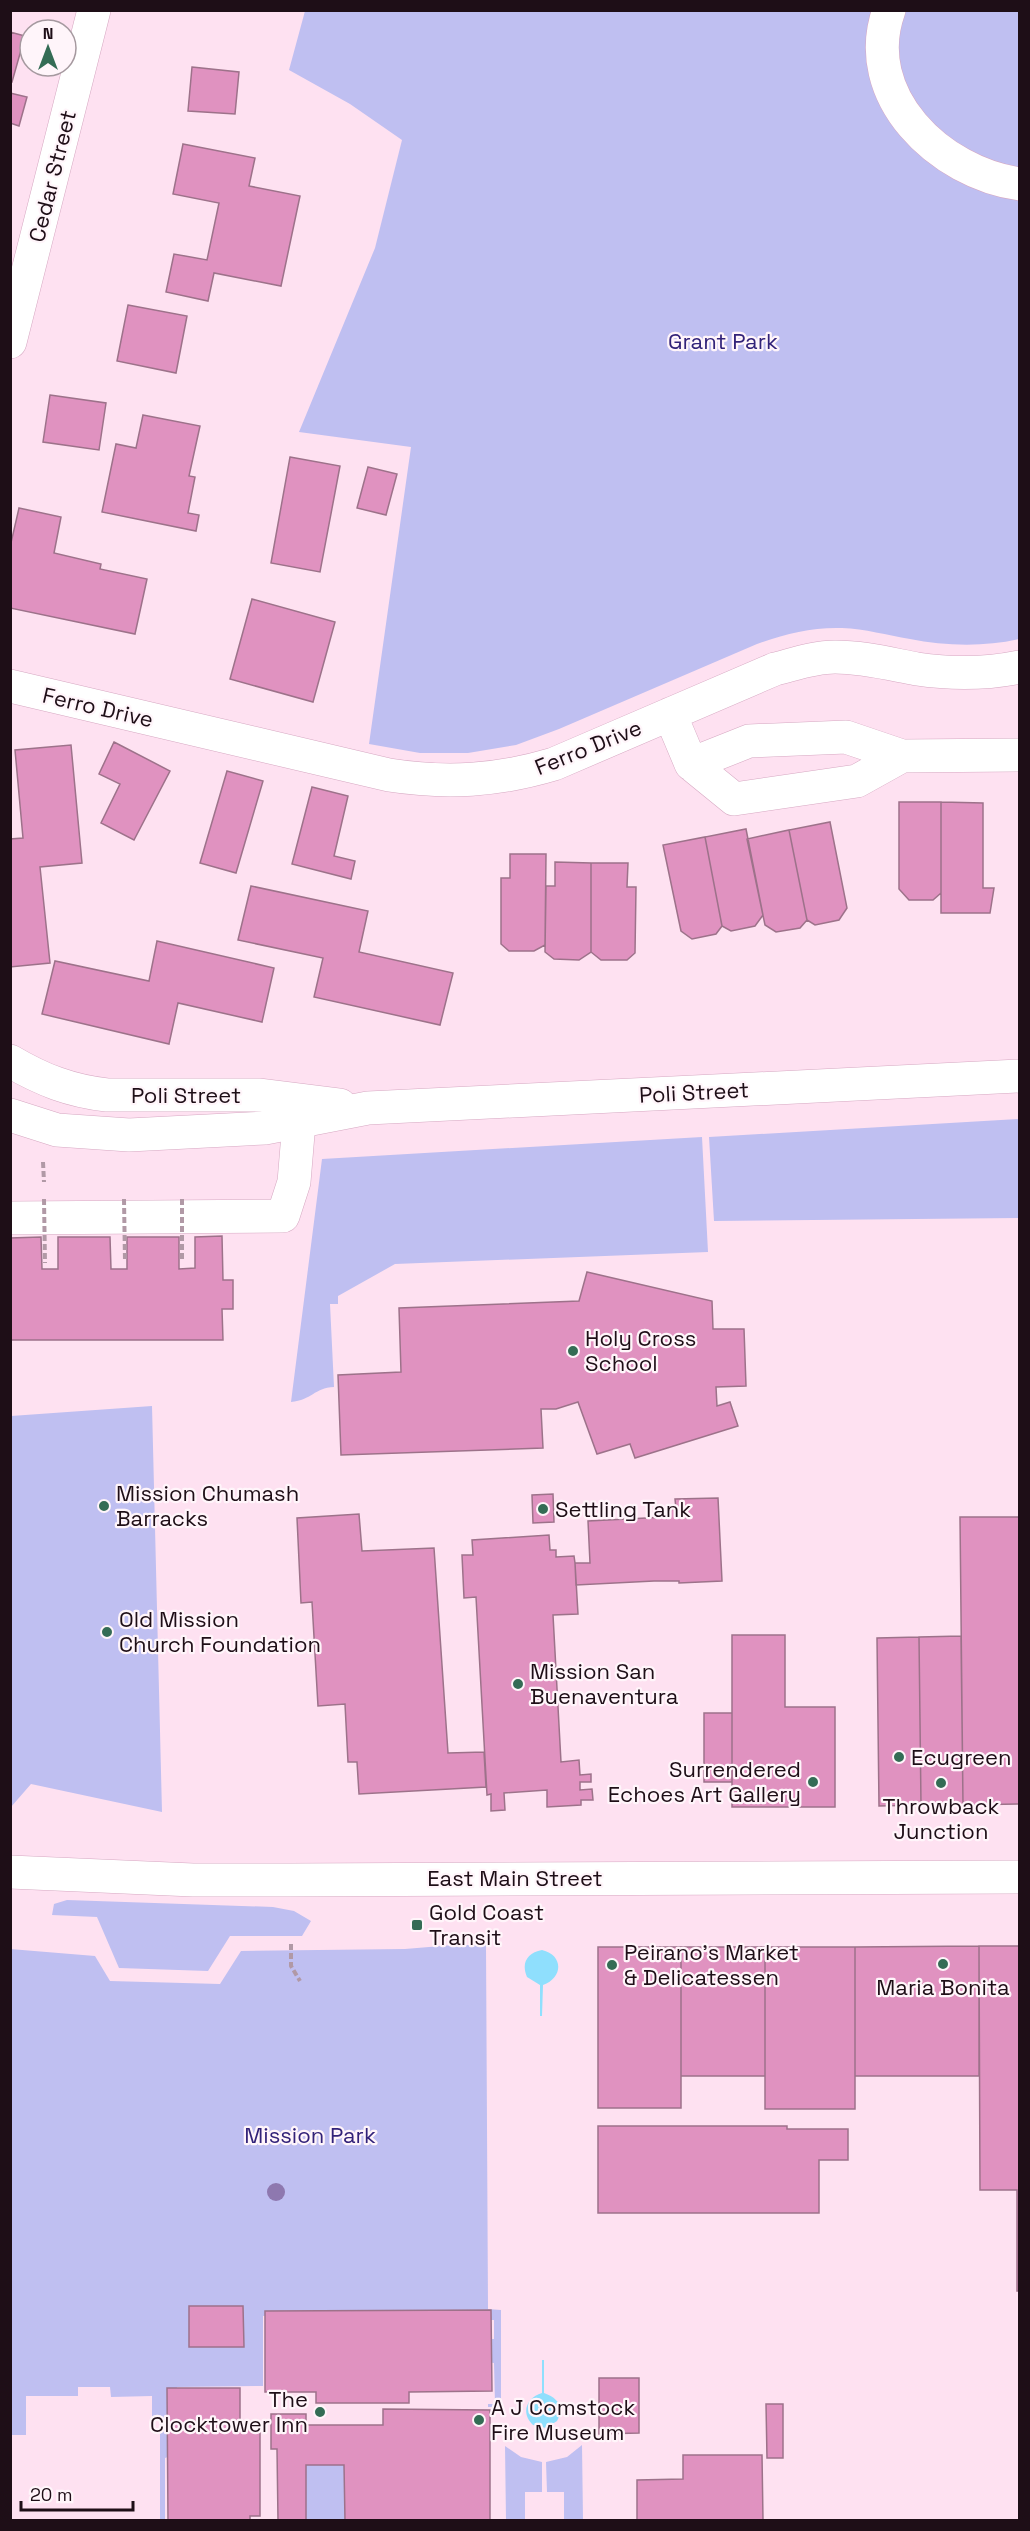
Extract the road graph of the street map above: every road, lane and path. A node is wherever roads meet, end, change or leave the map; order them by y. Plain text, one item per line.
1 (94, 10) edge
2 (889, 10) edge
3 (1020, 184) edge
4 (10, 342) edge
5 (1020, 668) edge
6 (10, 686) edge
7 (670, 714) junction
8 (1020, 755) edge
9 (902, 756) junction
10 (691, 764) junction
11 (10, 1061) edge
12 (1020, 1076) edge
13 (368, 1108) junction
14 (10, 1115) edge
15 (299, 1122) junction
16 (43, 1155) dead end
17 (124, 1188) dead end
18 (182, 1188) dead end
19 (10, 1218) edge
20 (125, 1261) dead end
21 (182, 1261) dead end
22 (45, 1263) dead end
23 (10, 1872) edge
24 (1020, 1877) edge
25 (291, 1944) dead end
26 (300, 1981) dead end

1 - 4 street, Cedar Street
2 - 3 street
5 - 7 street, Ferro Drive
6 - 7 street, Ferro Drive
7 - 10 street
8 - 9 street
9 - 10 street
9 - 10 street
11 - 13 street, Poli Street
12 - 13 street, Poli Street
13 - 15 street, Poli Street
14 - 15 street, Poli Street
15 - 19 street
16 - 22 path, bridge
17 - 20 path, bridge
18 - 21 path, bridge
23 - 24 street, East Main Street
25 - 26 path

